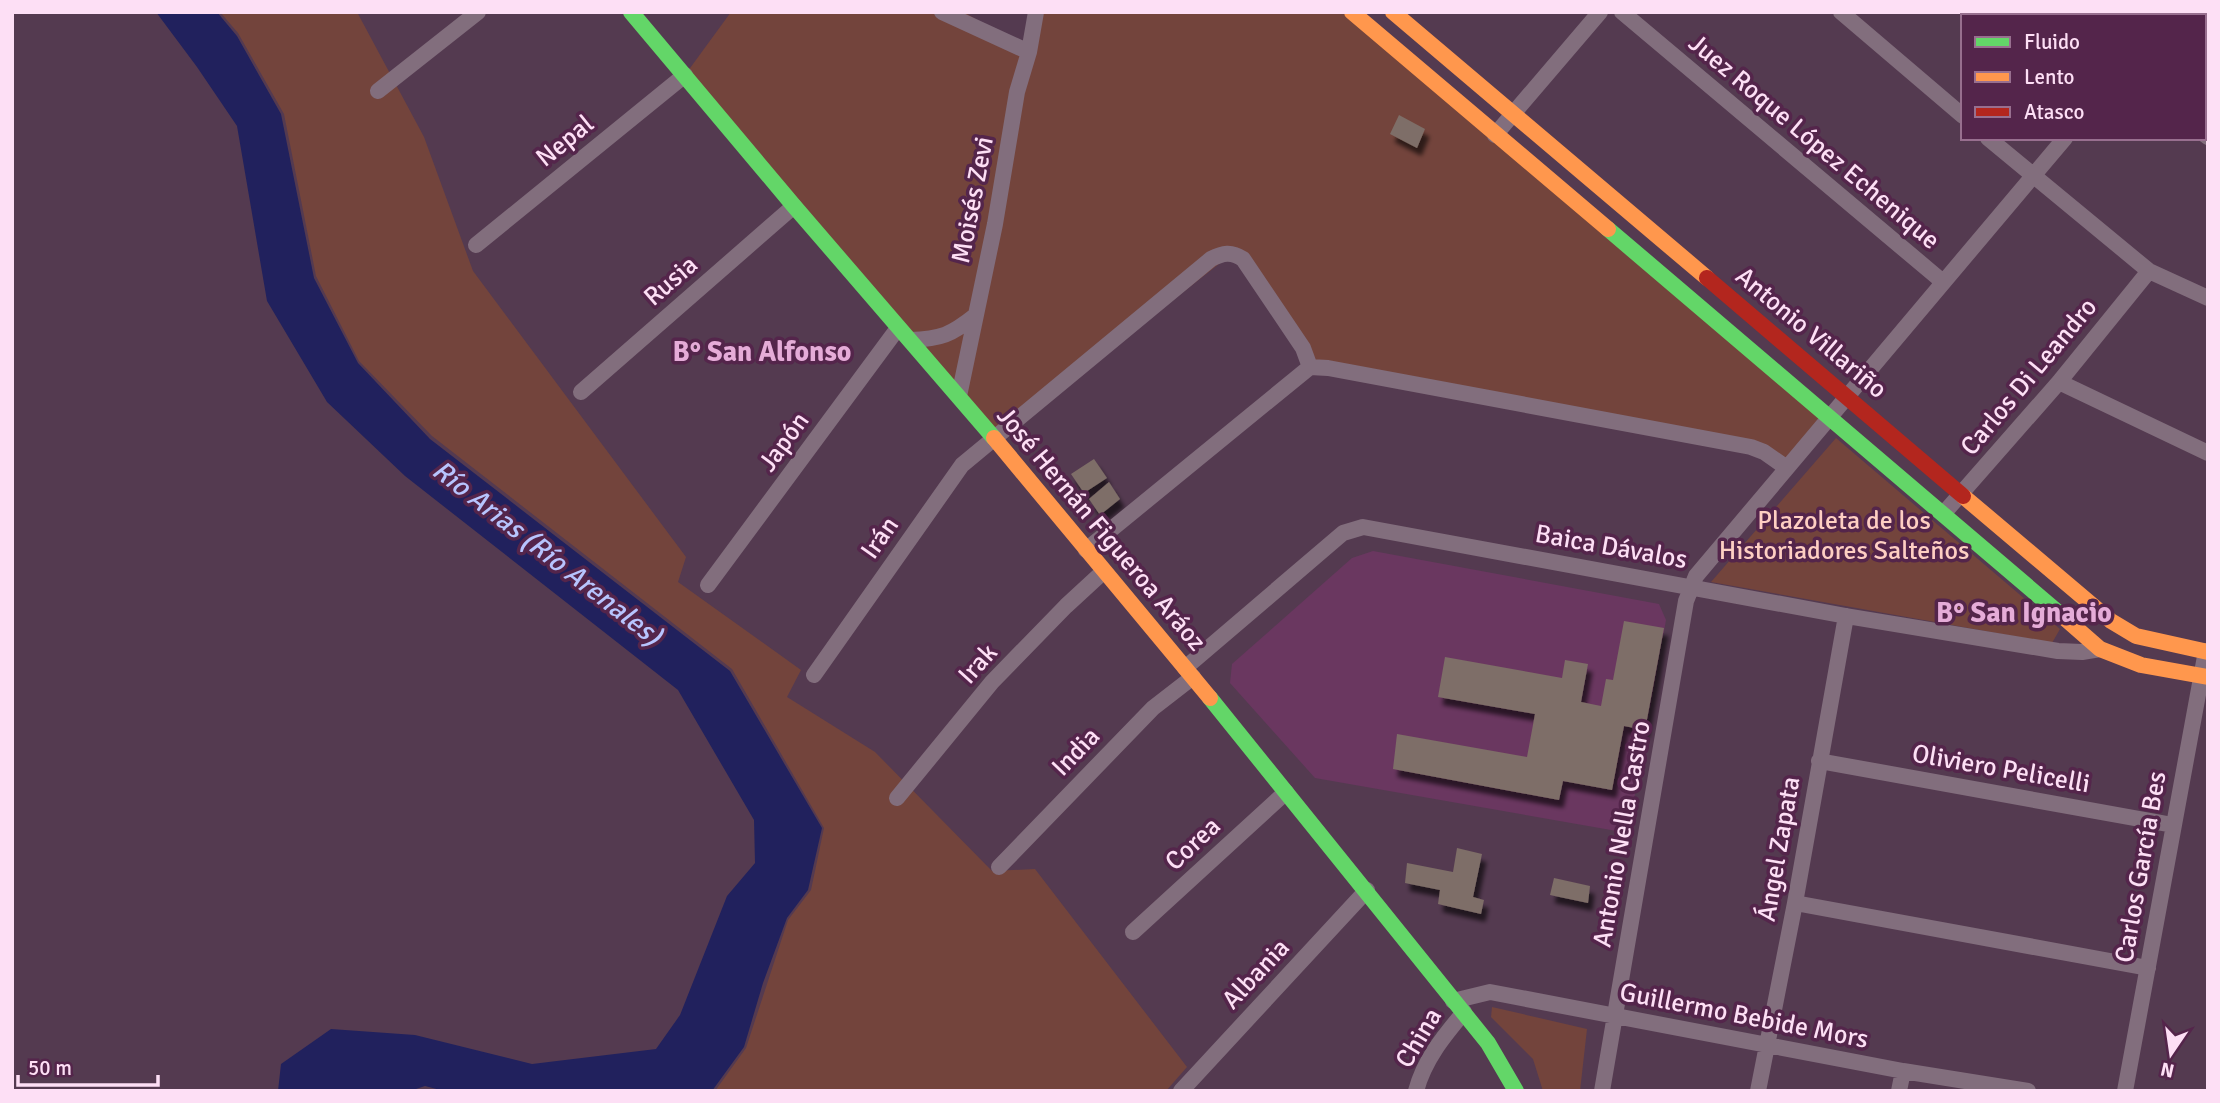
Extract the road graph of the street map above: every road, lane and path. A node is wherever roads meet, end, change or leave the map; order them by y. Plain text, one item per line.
1 (478, 12) edge
2 (632, 12) edge
3 (942, 12) edge
4 (1036, 12) edge
5 (1352, 12) edge
6 (1600, 12) edge
7 (1622, 12) edge
8 (1841, 12) edge
9 (1399, 14) edge
10 (1381, 37) junction
11 (1029, 52) junction
12 (685, 75) junction
13 (378, 91) dead end
14 (1514, 113) junction
15 (1961, 114) edge
16 (1495, 135) junction
17 (1990, 140) edge
18 (2063, 140) edge
19 (2033, 177) junction
20 (794, 206) junction
21 (476, 245) dead end
22 (2149, 271) junction
23 (1943, 282) junction
24 (2208, 298) edge
25 (976, 315) junction
26 (898, 328) junction
27 (909, 340) junction
28 (1310, 367) junction
29 (2059, 382) junction
30 (581, 392) dead end
31 (959, 397) junction
32 (1848, 397) junction
33 (1829, 417) junction
34 (995, 439) junction
35 (2208, 453) edge
36 (1787, 468) junction
37 (1962, 495) junction
38 (1944, 513) junction
39 (1376, 529) joint
40 (1086, 550) junction
41 (1104, 571) junction
42 (708, 584) dead end
43 (1690, 586) junction
44 (1846, 616) junction
45 (2100, 649) junction
46 (2207, 652) edge
47 (1189, 672) junction
48 (814, 674) dead end
49 (2204, 676) edge
50 (1819, 761) junction
51 (1286, 792) junction
52 (897, 798) dead end
53 (2173, 825) junction
54 (999, 867) dead end
55 (1367, 890) junction
56 (1795, 903) junction
57 (1133, 932) dead end
58 (2148, 968) junction
59 (1458, 1006) junction
60 (1616, 1016) junction
61 (1767, 1045) junction
62 (1903, 1071) junction
63 (1181, 1091) edge
64 (1416, 1091) edge
65 (1516, 1091) edge
66 (1602, 1091) edge
67 (1758, 1091) edge
68 (1899, 1091) edge
69 (2028, 1091) edge
70 (2125, 1091) edge

1 - 13 street
2 - 12 street, José Hernán Figueroa Aráoz
3 - 11 street
4 - 11 street, Moisés Zevi
5 - 10 street, Antonio Villariño
6 - 14 street
7 - 23 street, Juez Roque López Echenique
8 - 15 street
9 - 10 street
9 - 14 street, Antonio Villariño
10 - 16 street, Antonio Villariño
11 - 25 street, Moisés Zevi
12 - 20 street, José Hernán Figueroa Aráoz
12 - 21 street, Nepal
14 - 16 street
14 - 32 street, Antonio Villariño
16 - 33 street, Antonio Villariño
17 - 19 street
18 - 19 street
19 - 22 street
19 - 23 street
20 - 26 street, José Hernán Figueroa Aráoz
20 - 30 street, Rusia
22 - 24 street
22 - 29 street, Carlos Di Leandro
23 - 32 street
25 - 27 street
25 - 31 street, Moisés Zevi
26 - 27 street, José Hernán Figueroa Aráoz
26 - 42 street, Japón
27 - 31 street, José Hernán Figueroa Aráoz
28 - 34 street, Irán
28 - 36 street
28 - 40 street
29 - 35 street
29 - 37 street, Carlos Di Leandro
31 - 34 street, José Hernán Figueroa Aráoz
32 - 33 street
32 - 37 street, Antonio Villariño
33 - 36 street
33 - 38 street, Antonio Villariño
34 - 40 street, José Hernán Figueroa Aráoz
34 - 48 street, Irán
36 - 43 street
37 - 38 street, Carlos Di Leandro
37 - 46 street, Antonio Villariño
38 - 45 street, Antonio Villariño
39 - 43 street, Baica Dávalos
39 - 47 street, India
40 - 41 street, José Hernán Figueroa Aráoz
41 - 47 street, José Hernán Figueroa Aráoz
41 - 52 street, Irak
43 - 44 street, Baica Dávalos
43 - 60 street, Antonio Nella Castro
44 - 45 street, Baica Dávalos
44 - 50 street, Ángel Zapata
45 - 49 street, Baica Dávalos
46 - 49 street, Carlos García Bes
47 - 51 street, José Hernán Figueroa Aráoz
47 - 54 street, India
49 - 53 street, Carlos García Bes
50 - 53 street, Oliviero Pelicelli
50 - 56 street, Ángel Zapata
51 - 55 street, José Hernán Figueroa Aráoz
51 - 57 street, Corea
53 - 58 street, Carlos García Bes
55 - 59 street, José Hernán Figueroa Aráoz
55 - 63 street, Albania
56 - 58 street
56 - 61 street, Ángel Zapata
58 - 70 street, Carlos García Bes
59 - 60 street, Guillermo Bebide Mors
59 - 64 street, China
59 - 65 street, José Hernán Figueroa Aráoz
60 - 61 street, Guillermo Bebide Mors
60 - 66 street, Antonio Nella Castro
61 - 62 street, Guillermo Bebide Mors
61 - 67 street, Ángel Zapata
62 - 68 street
62 - 69 street, Guillermo Bebide Mors

